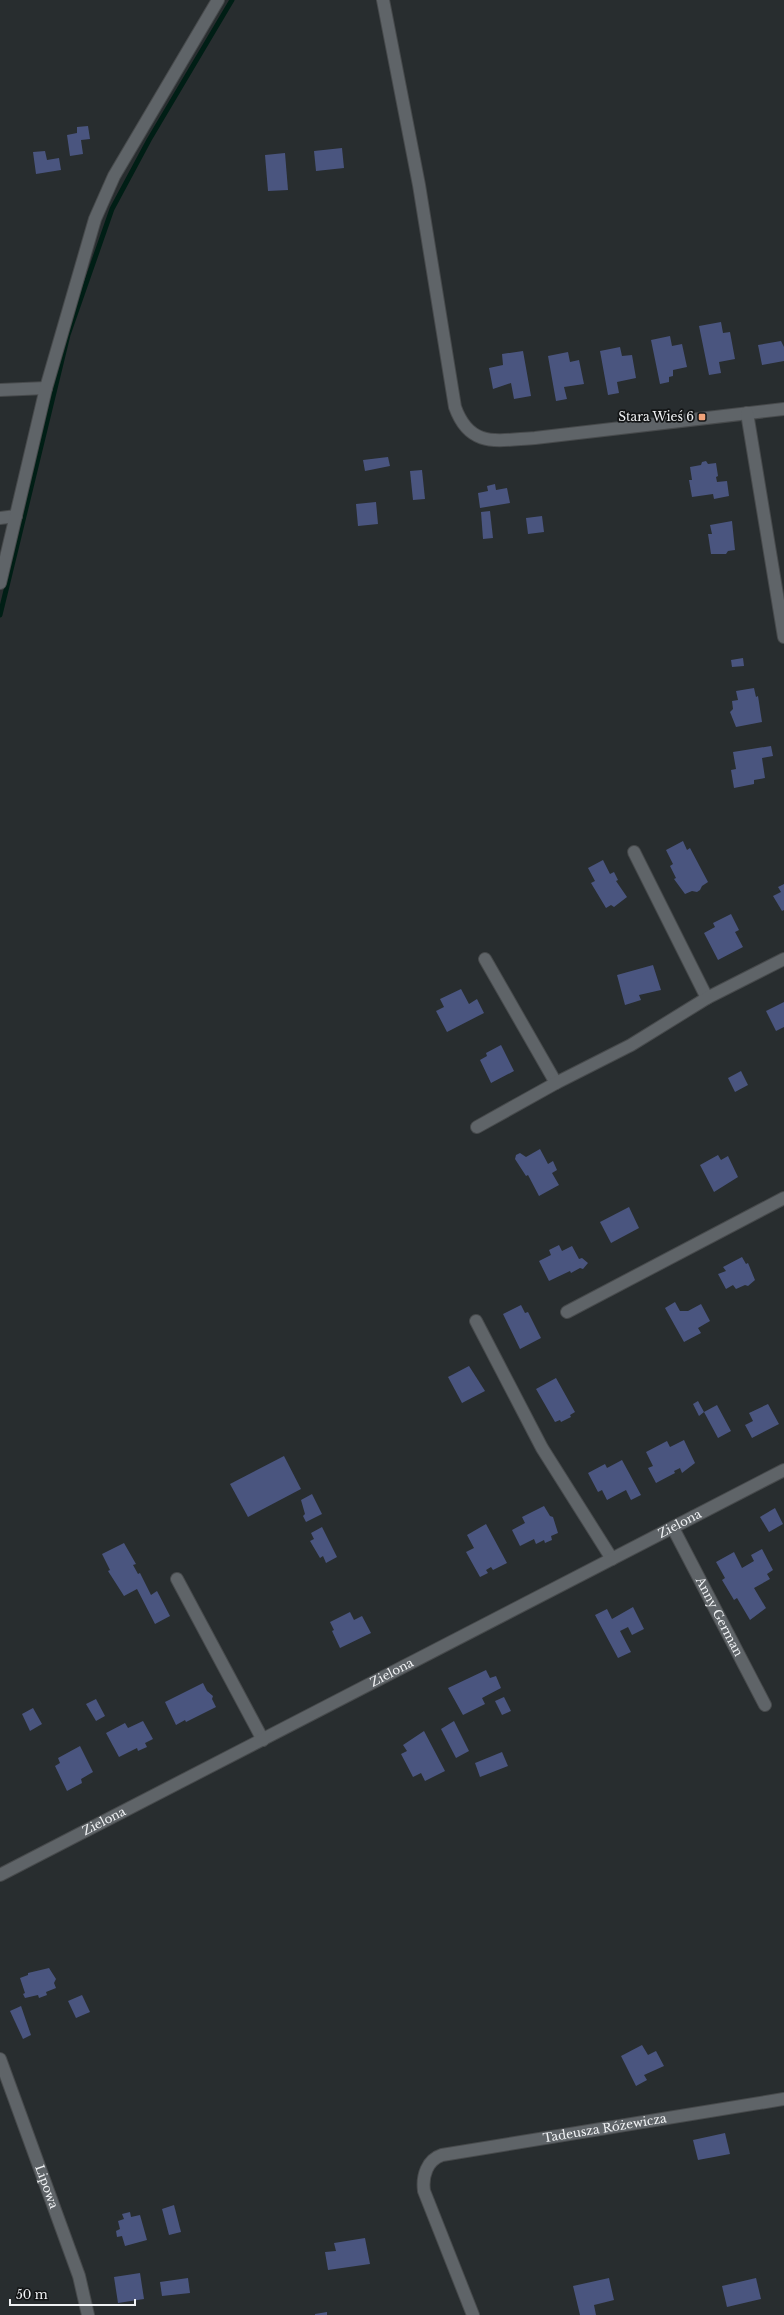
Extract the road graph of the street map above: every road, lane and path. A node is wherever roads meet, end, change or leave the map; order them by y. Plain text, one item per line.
1 (218, 0) edge
2 (383, 0) edge
3 (46, 388) junction
4 (0, 390) edge
5 (784, 409) edge
6 (747, 412) junction
7 (16, 516) junction
8 (0, 518) edge
9 (0, 583) edge
10 (784, 637) edge
11 (634, 852) dead end
12 (485, 958) dead end
13 (784, 959) edge
14 (707, 998) junction
15 (556, 1083) junction
16 (477, 1127) dead end
17 (784, 1198) edge
18 (568, 1312) dead end
19 (476, 1321) dead end
20 (784, 1470) edge
21 (673, 1528) junction
22 (612, 1560) junction
23 (177, 1579) dead end
24 (765, 1705) dead end
25 (263, 1740) junction
26 (0, 1875) edge
27 (0, 2059) edge
28 (784, 2099) edge
29 (88, 2315) edge
30 (473, 2315) edge

1 - 3 street
2 - 6 street
3 - 4 street
3 - 7 street
5 - 6 street
6 - 10 street
7 - 8 street
7 - 9 street
11 - 14 street
12 - 15 street
13 - 14 street
14 - 15 street
15 - 16 street
17 - 18 street
19 - 22 street
20 - 21 street, Zielona
21 - 22 street, Zielona
21 - 24 street, Anny German
22 - 25 street, Zielona
23 - 25 street
25 - 26 street, Zielona
27 - 29 street, Lipowa
28 - 30 street, Tadeusza Różewicza

